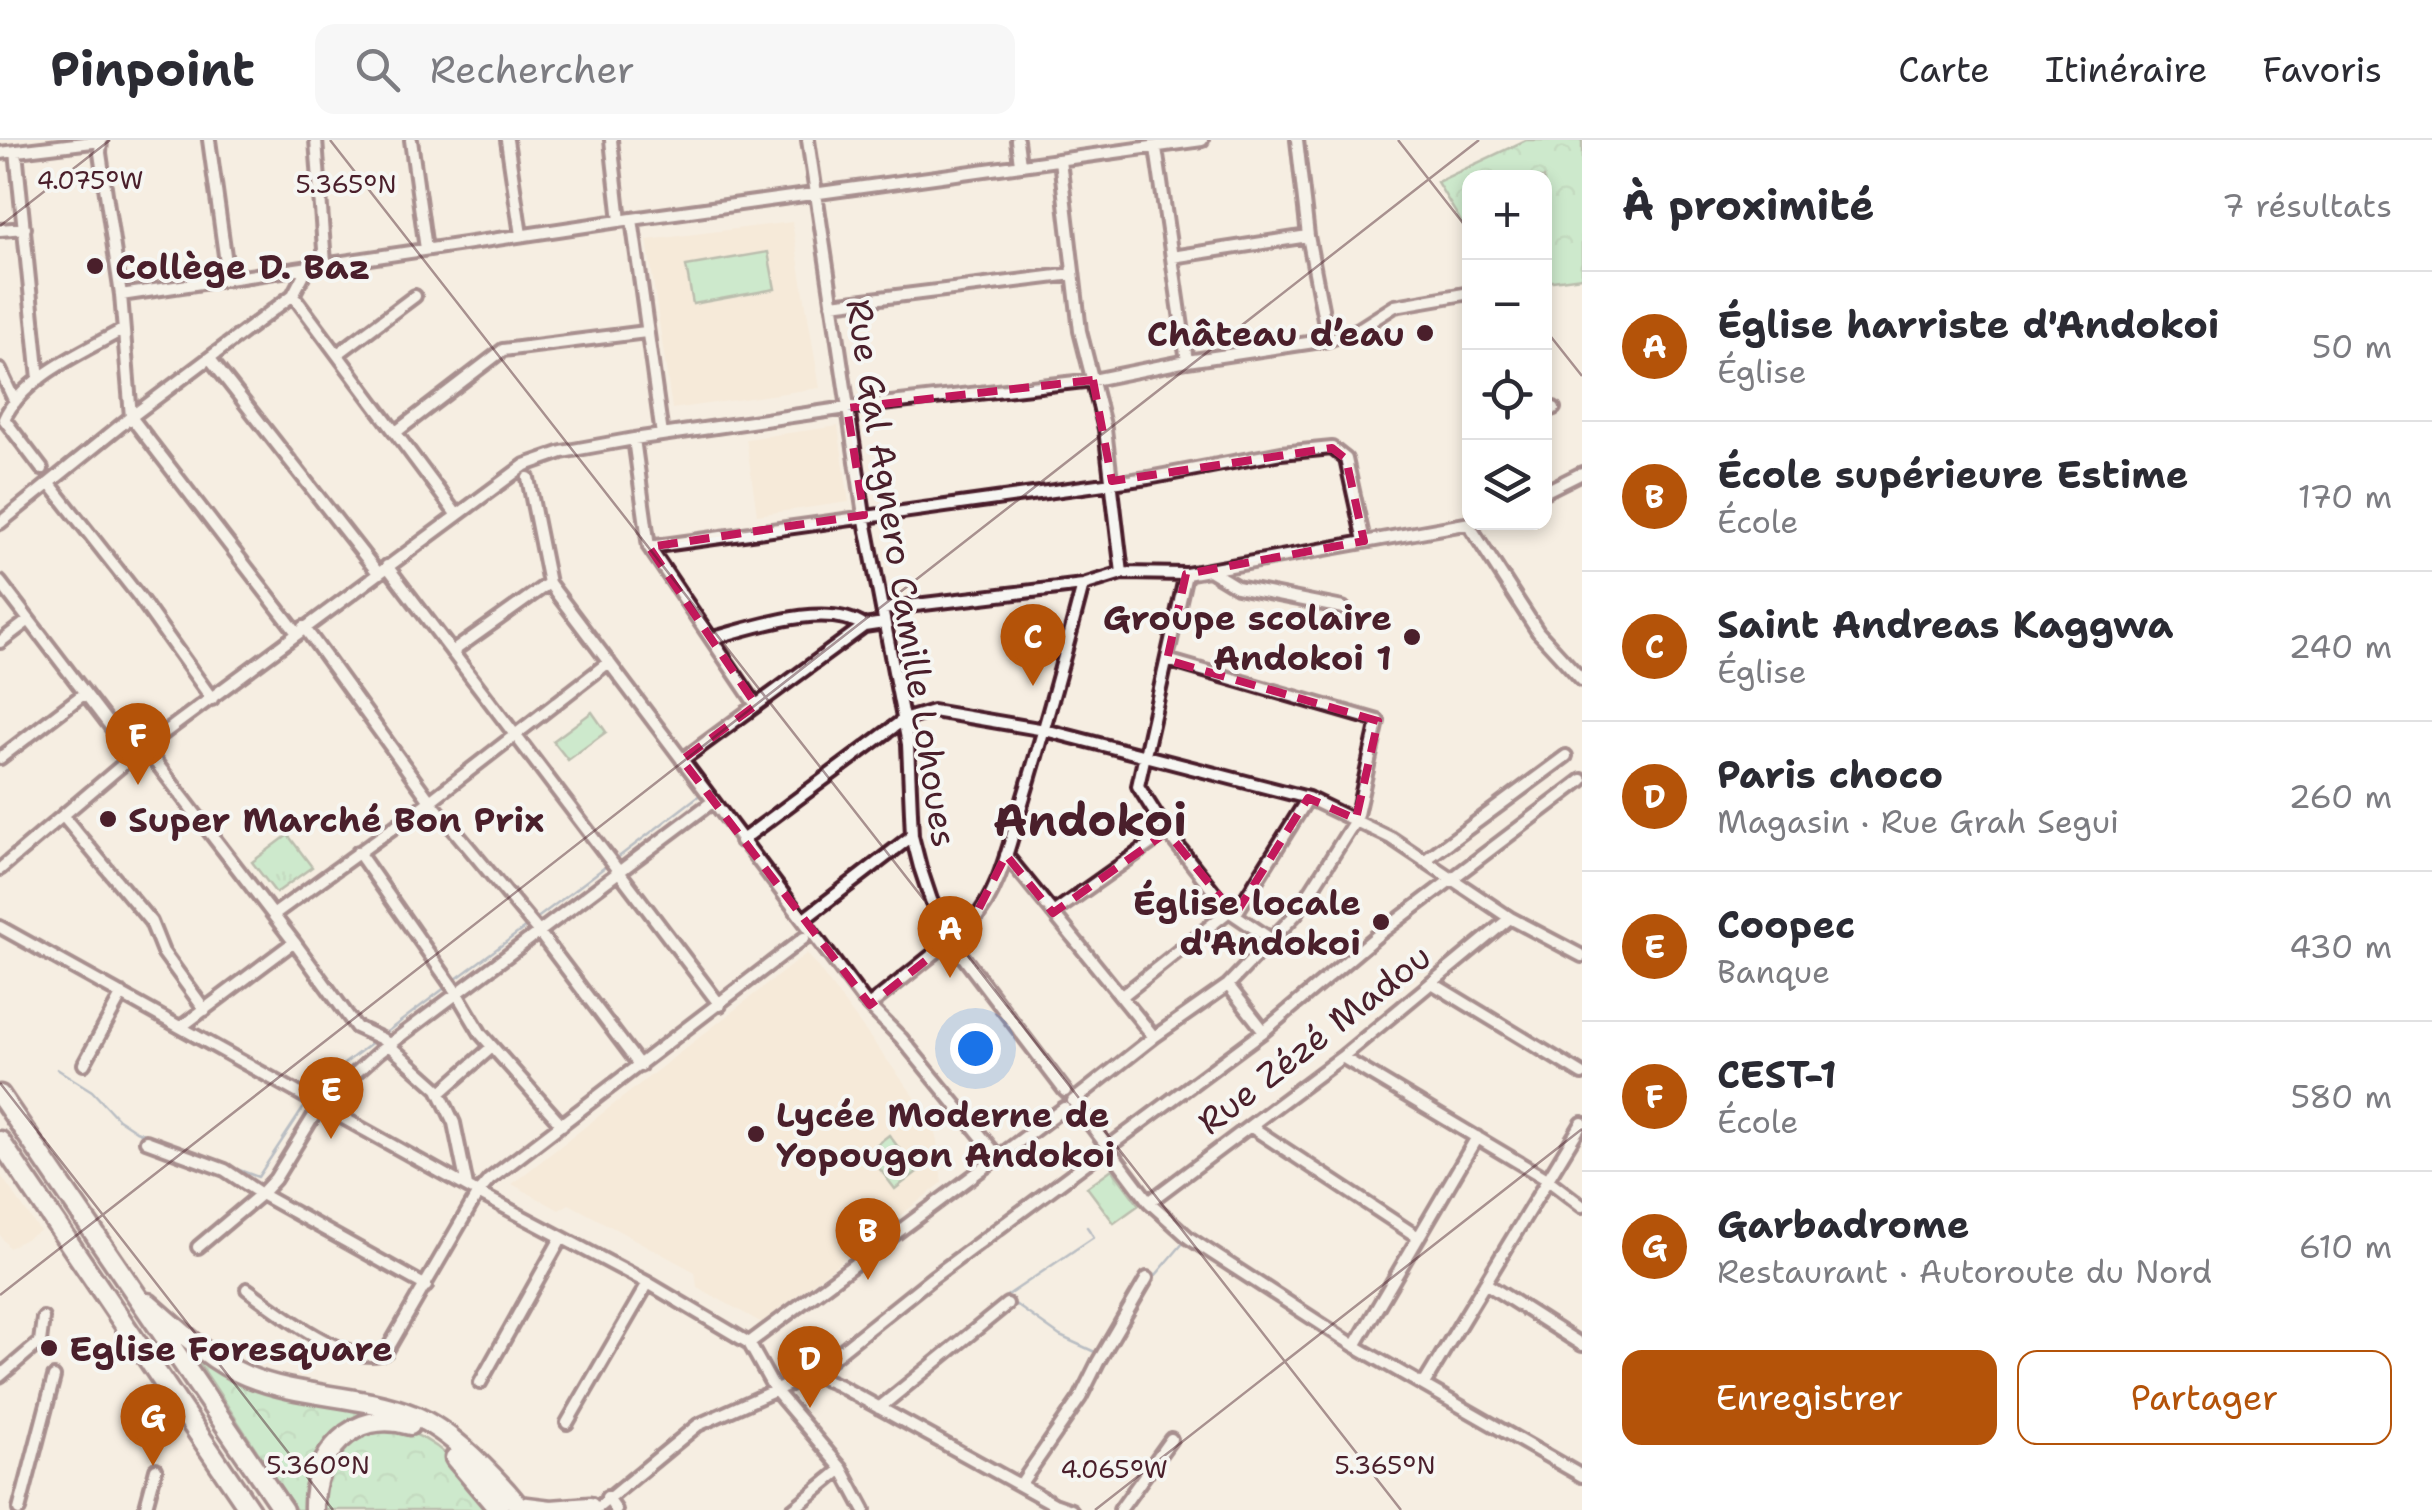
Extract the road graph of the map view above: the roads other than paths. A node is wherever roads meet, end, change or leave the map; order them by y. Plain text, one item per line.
1 (101, 140) edge
2 (209, 140) edge
3 (316, 140) edge
4 (411, 140) edge
5 (507, 140) edge
6 (611, 140) edge
7 (808, 140) edge
8 (1017, 140) edge
9 (1202, 140) edge
10 (1297, 140) edge
11 (1118, 146) edge
12 (1156, 148) junction
13 (16, 151) junction
14 (0, 153) edge
15 (1060, 160) junction
16 (1020, 164) junction
17 (816, 194) junction
18 (626, 220) junction
19 (24, 228) junction
20 (0, 230) edge
21 (522, 235) junction
22 (1308, 236) junction
23 (426, 248) junction
24 (1172, 257) junction
25 (326, 263) junction
26 (308, 266) junction
27 (1073, 274) junction
28 (228, 277) junction
29 (294, 295) junction
30 (1462, 295) edge
31 (121, 296) junction
32 (415, 296) dead end
33 (832, 304) junction
34 (122, 330) junction
35 (646, 332) junction
36 (1328, 340) junction
37 (339, 353) junction
38 (211, 360) junction
39 (1187, 361) junction
40 (0, 370) edge
41 (39, 379) junction
42 (1094, 380) junction
43 (16, 402) junction
44 (847, 408) junction
45 (132, 417) junction
46 (396, 432) junction
47 (662, 435) junction
48 (634, 439) junction
49 (42, 469) dead end
50 (1582, 473) edge
51 (528, 478) dead end
52 (1112, 481) junction
53 (50, 484) junction
54 (1552, 488) edge
55 (456, 514) junction
56 (864, 516) junction
57 (0, 524) edge
58 (1462, 526) edge
59 (1477, 530) edge
60 (1364, 541) junction
61 (649, 547) junction
62 (382, 570) junction
63 (1209, 570) junction
64 (1122, 573) junction
65 (1186, 574) junction
66 (0, 582) edge
67 (550, 583) junction
68 (1083, 585) junction
69 (1342, 608) dead end
70 (882, 609) junction
71 (29, 620) junction
72 (884, 623) junction
73 (864, 626) junction
74 (300, 630) junction
75 (713, 638) junction
76 (0, 642) edge
77 (452, 652) junction
78 (1166, 660) junction
79 (609, 662) junction
80 (1582, 680) edge
81 (86, 693) junction
82 (212, 699) junction
83 (756, 704) junction
84 (903, 720) junction
85 (1044, 730) junction
86 (513, 734) junction
87 (144, 747) junction
88 (1143, 755) junction
89 (133, 756) junction
90 (1566, 756) dead end
91 (0, 758) edge
92 (682, 760) junction
93 (1582, 780) edge
94 (1308, 798) junction
95 (430, 801) junction
96 (712, 802) junction
97 (63, 816) junction
98 (1356, 819) junction
99 (1166, 832) junction
100 (912, 836) junction
101 (741, 841) junction
102 (358, 852) junction
103 (1006, 855) junction
104 (1424, 861) junction
105 (0, 868) edge
106 (618, 871) junction
107 (1452, 880) junction
108 (1052, 913) junction
109 (1232, 913) junction
110 (274, 915) junction
111 (1510, 918) junction
112 (803, 920) junction
113 (0, 927) edge
114 (538, 931) junction
115 (804, 938) dead end
116 (1272, 940) junction
117 (951, 941) junction
118 (294, 942) junction
119 (1582, 956) edge
120 (1432, 982) junction
121 (1228, 985) junction
122 (456, 992) junction
123 (122, 994) junction
124 (1122, 996) junction
125 (720, 1005) junction
126 (870, 1006) junction
127 (204, 1010) junction
128 (181, 1027) junction
129 (1264, 1031) junction
130 (1154, 1037) junction
131 (388, 1045) junction
132 (492, 1046) junction
133 (1342, 1057) junction
134 (84, 1064) dead end
135 (640, 1066) junction
136 (1582, 1074) edge
137 (1065, 1091) dead end
138 (440, 1092) junction
139 (0, 1095) edge
140 (321, 1104) junction
141 (1068, 1105) junction
142 (1582, 1123) edge
143 (562, 1125) junction
144 (1250, 1126) junction
145 (1477, 1137) junction
146 (0, 1141) edge
147 (146, 1141) dead end
148 (1103, 1151) junction
149 (999, 1158) junction
150 (1548, 1180) junction
151 (472, 1190) junction
152 (261, 1194) junction
153 (1150, 1202) junction
154 (1582, 1206) edge
155 (1418, 1237) junction
156 (561, 1238) junction
157 (198, 1246) dead end
158 (1148, 1278) dead end
159 (648, 1283) junction
160 (1485, 1283) junction
161 (128, 1286) junction
162 (426, 1286) junction
163 (248, 1289) dead end
164 (1007, 1304) dead end
165 (43, 1318) dead end
166 (748, 1343) junction
167 (1582, 1345) edge
168 (1355, 1346) junction
169 (812, 1374) junction
170 (0, 1376) edge
171 (54, 1377) dead end
172 (480, 1383) dead end
173 (1424, 1384) junction
174 (775, 1390) junction
175 (880, 1408) junction
176 (567, 1423) dead end
177 (1171, 1439) dead end
178 (156, 1468) dead end
179 (842, 1469) junction
180 (1582, 1476) edge
181 (1020, 1485) junction
182 (596, 1505) edge
183 (520, 1508) edge
184 (19, 1510) edge
185 (145, 1510) edge
186 (250, 1510) edge
187 (283, 1510) edge
188 (314, 1510) edge
189 (498, 1510) edge
190 (616, 1510) edge
191 (792, 1510) edge
192 (864, 1510) edge
193 (1071, 1510) edge
194 (1120, 1510) edge

1 - 13 street
1 - 31 street
2 - 28 street
3 - 25 street
4 - 23 street
5 - 21 street
6 - 18 street
7 - 17 street, Rue Gal Agnero Camille Lohoues
8 - 16 street
9 - 12 street
10 - 22 street
11 - 12 street
11 - 15 street
12 - 24 street
13 - 14 street
13 - 19 street
15 - 16 street
15 - 27 street
16 - 17 street
17 - 18 street
17 - 33 street, Rue Gal Agnero Camille Lohoues
18 - 21 street
18 - 35 street
19 - 20 street
19 - 41 street
21 - 23 street
22 - 24 street
22 - 36 street
23 - 25 street
24 - 39 street
25 - 26 street
26 - 28 street
26 - 29 street
27 - 33 street
27 - 42 street
28 - 31 street
29 - 37 street
29 - 38 street
30 - 36 street
31 - 34 street
32 - 37 street
33 - 44 street, Rue Gal Agnero Camille Lohoues
34 - 41 street
34 - 45 street
35 - 46 street
35 - 47 street
36 - 39 street
37 - 46 street
38 - 45 street
38 - 62 street
39 - 42 street
40 - 43 street
41 - 43 street
42 - 44 street
42 - 52 street
43 - 49 street
44 - 47 street
44 - 56 street, Rue Gal Agnero Camille Lohoues
45 - 53 street
45 - 74 street
46 - 55 street
47 - 48 street
48 - 55 street
48 - 61 street
50 - 54 street
51 - 67 street
52 - 56 street
52 - 60 street
52 - 64 street
53 - 57 street
53 - 82 street
55 - 62 street
56 - 61 street
56 - 70 street, Rue Gal Agnero Camille Lohoues
58 - 60 street
59 - 80 street
60 - 63 street
61 - 75 street
62 - 74 street
62 - 77 street
63 - 65 street
63 - 69 street
64 - 65 street
64 - 68 street
65 - 78 street
66 - 71 street
67 - 77 street
67 - 79 street
68 - 70 street
68 - 85 street
70 - 72 street, Rue Gal Agnero Camille Lohoues
71 - 76 street
71 - 81 street
72 - 73 street
72 - 84 street, Rue Gal Agnero Camille Lohoues
73 - 75 street
73 - 83 street
74 - 82 street
74 - 95 street
75 - 83 street
77 - 86 street
78 - 88 street
78 - 98 street
79 - 86 street
79 - 92 street
81 - 89 street
81 - 91 street
82 - 87 street
83 - 92 street
84 - 85 street
84 - 100 street, Rue Gal Agnero Camille Lohoues
84 - 101 street
85 - 88 street
85 - 103 street
86 - 95 street
86 - 106 street
87 - 89 street
87 - 110 street
88 - 94 street
88 - 99 street
89 - 97 street
90 - 104 street
92 - 96 street
93 - 107 street
94 - 98 street
94 - 109 street
95 - 102 street
95 - 114 street
96 - 101 street
96 - 106 street
97 - 105 street
97 - 127 street
98 - 104 street
98 - 116 street
99 - 108 street
99 - 109 street
100 - 112 street
100 - 117 street, Rue Gal Agnero Camille Lohoues
101 - 112 street
102 - 110 street
102 - 122 street
103 - 108 street
103 - 117 street
104 - 107 street
106 - 114 street
106 - 125 street
107 - 111 street
107 - 129 street
108 - 124 street
109 - 116 street
109 - 124 street
110 - 118 street
111 - 119 street
111 - 120 street, Rue Zézé Madou
112 - 126 street
113 - 123 street
114 - 122 street
114 - 135 street
115 - 125 street
116 - 121 street
117 - 126 street
117 - 137 street, Rue Gal Agnero Camille Lohoues
118 - 127 street
118 - 131 street
120 - 133 street, Rue Zézé Madou
120 - 136 street
121 - 129 street
121 - 130 street
122 - 131 street
122 - 132 street
123 - 128 street
123 - 134 street
124 - 130 street
125 - 135 street
126 - 149 street
127 - 128 street
128 - 140 street
129 - 148 street
130 - 141 street
131 - 138 street
131 - 140 street
132 - 138 street
132 - 143 street
133 - 144 street, Rue Zézé Madou
133 - 145 street
135 - 143 street
138 - 151 street
139 - 161 highway
140 - 151 street
140 - 152 street
141 - 148 street
141 - 149 street
142 - 150 street
143 - 151 street
144 - 153 street, Rue Zézé Madou
144 - 155 street
145 - 150 street
145 - 155 street
146 - 186 highway
147 - 152 street
148 - 153 street
148 - 169 street
149 - 166 street
150 - 154 street
150 - 160 street
151 - 156 street
151 - 162 street
152 - 157 street
152 - 162 street
153 - 168 street
155 - 168 street
156 - 159 street
156 - 172 street
158 - 181 street
159 - 166 street
159 - 176 street
160 - 167 street
160 - 173 street
161 - 183 highway
161 - 187 highway
162 - 163 street
164 - 175 street
165 - 170 street
166 - 174 street
168 - 173 street
169 - 174 street
169 - 175 street
171 - 184 street
173 - 180 street
174 - 179 street
174 - 182 street
175 - 181 street
177 - 194 street
178 - 185 street
179 - 191 street
179 - 192 street
181 - 193 street
182 - 183 highway
182 - 190 street
188 - 189 highway

